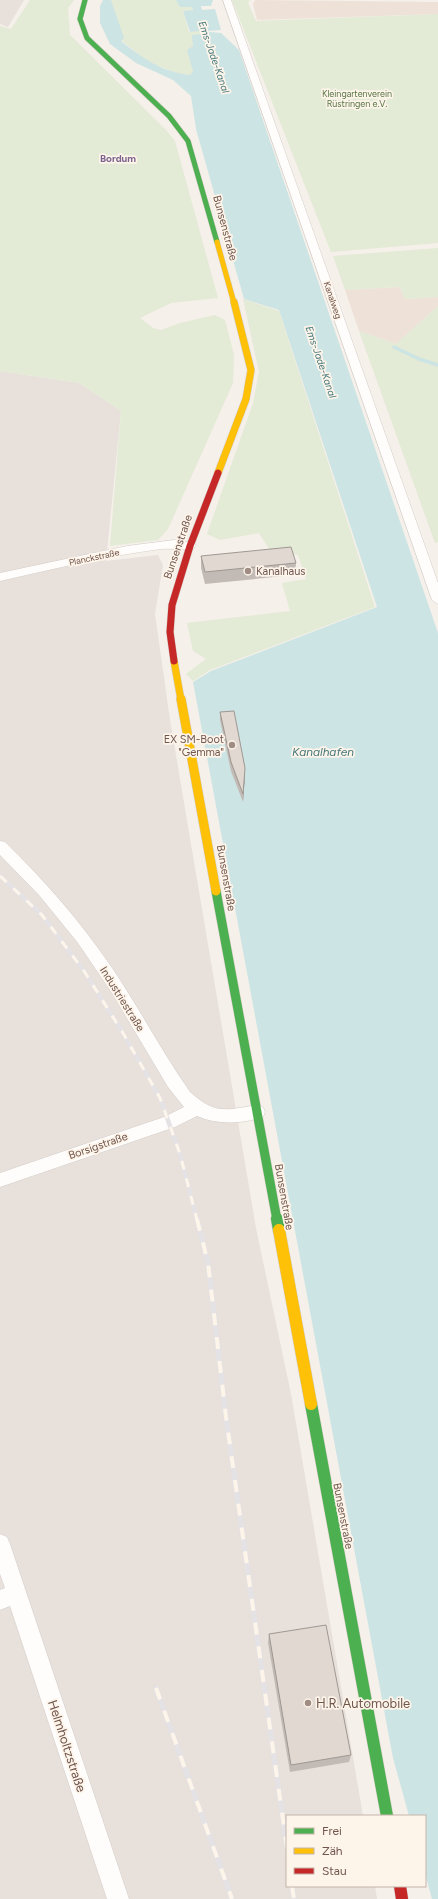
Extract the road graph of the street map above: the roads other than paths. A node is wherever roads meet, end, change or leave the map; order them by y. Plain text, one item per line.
1 (85, 0) edge
2 (227, 0) edge
3 (190, 546) junction
4 (0, 577) edge
5 (438, 600) edge
6 (0, 846) edge
7 (195, 1108) junction
8 (257, 1112) junction
9 (0, 1180) edge
10 (0, 1544) edge
11 (8, 1596) edge
12 (387, 1815) edge
13 (400, 1887) edge
14 (118, 1899) edge
15 (402, 1899) edge

1 - 3 street, Bunsenstraße
2 - 5 street, Kanalweg
3 - 4 street, Planckstraße
3 - 8 street, Bunsenstraße
6 - 7 street, Industriestraße
7 - 8 street, Industriestraße
7 - 9 street, Borsigstraße
8 - 12 street, Bunsenstraße
10 - 11 street, Helmholtzstraße
11 - 14 street, Helmholtzstraße
13 - 15 street

